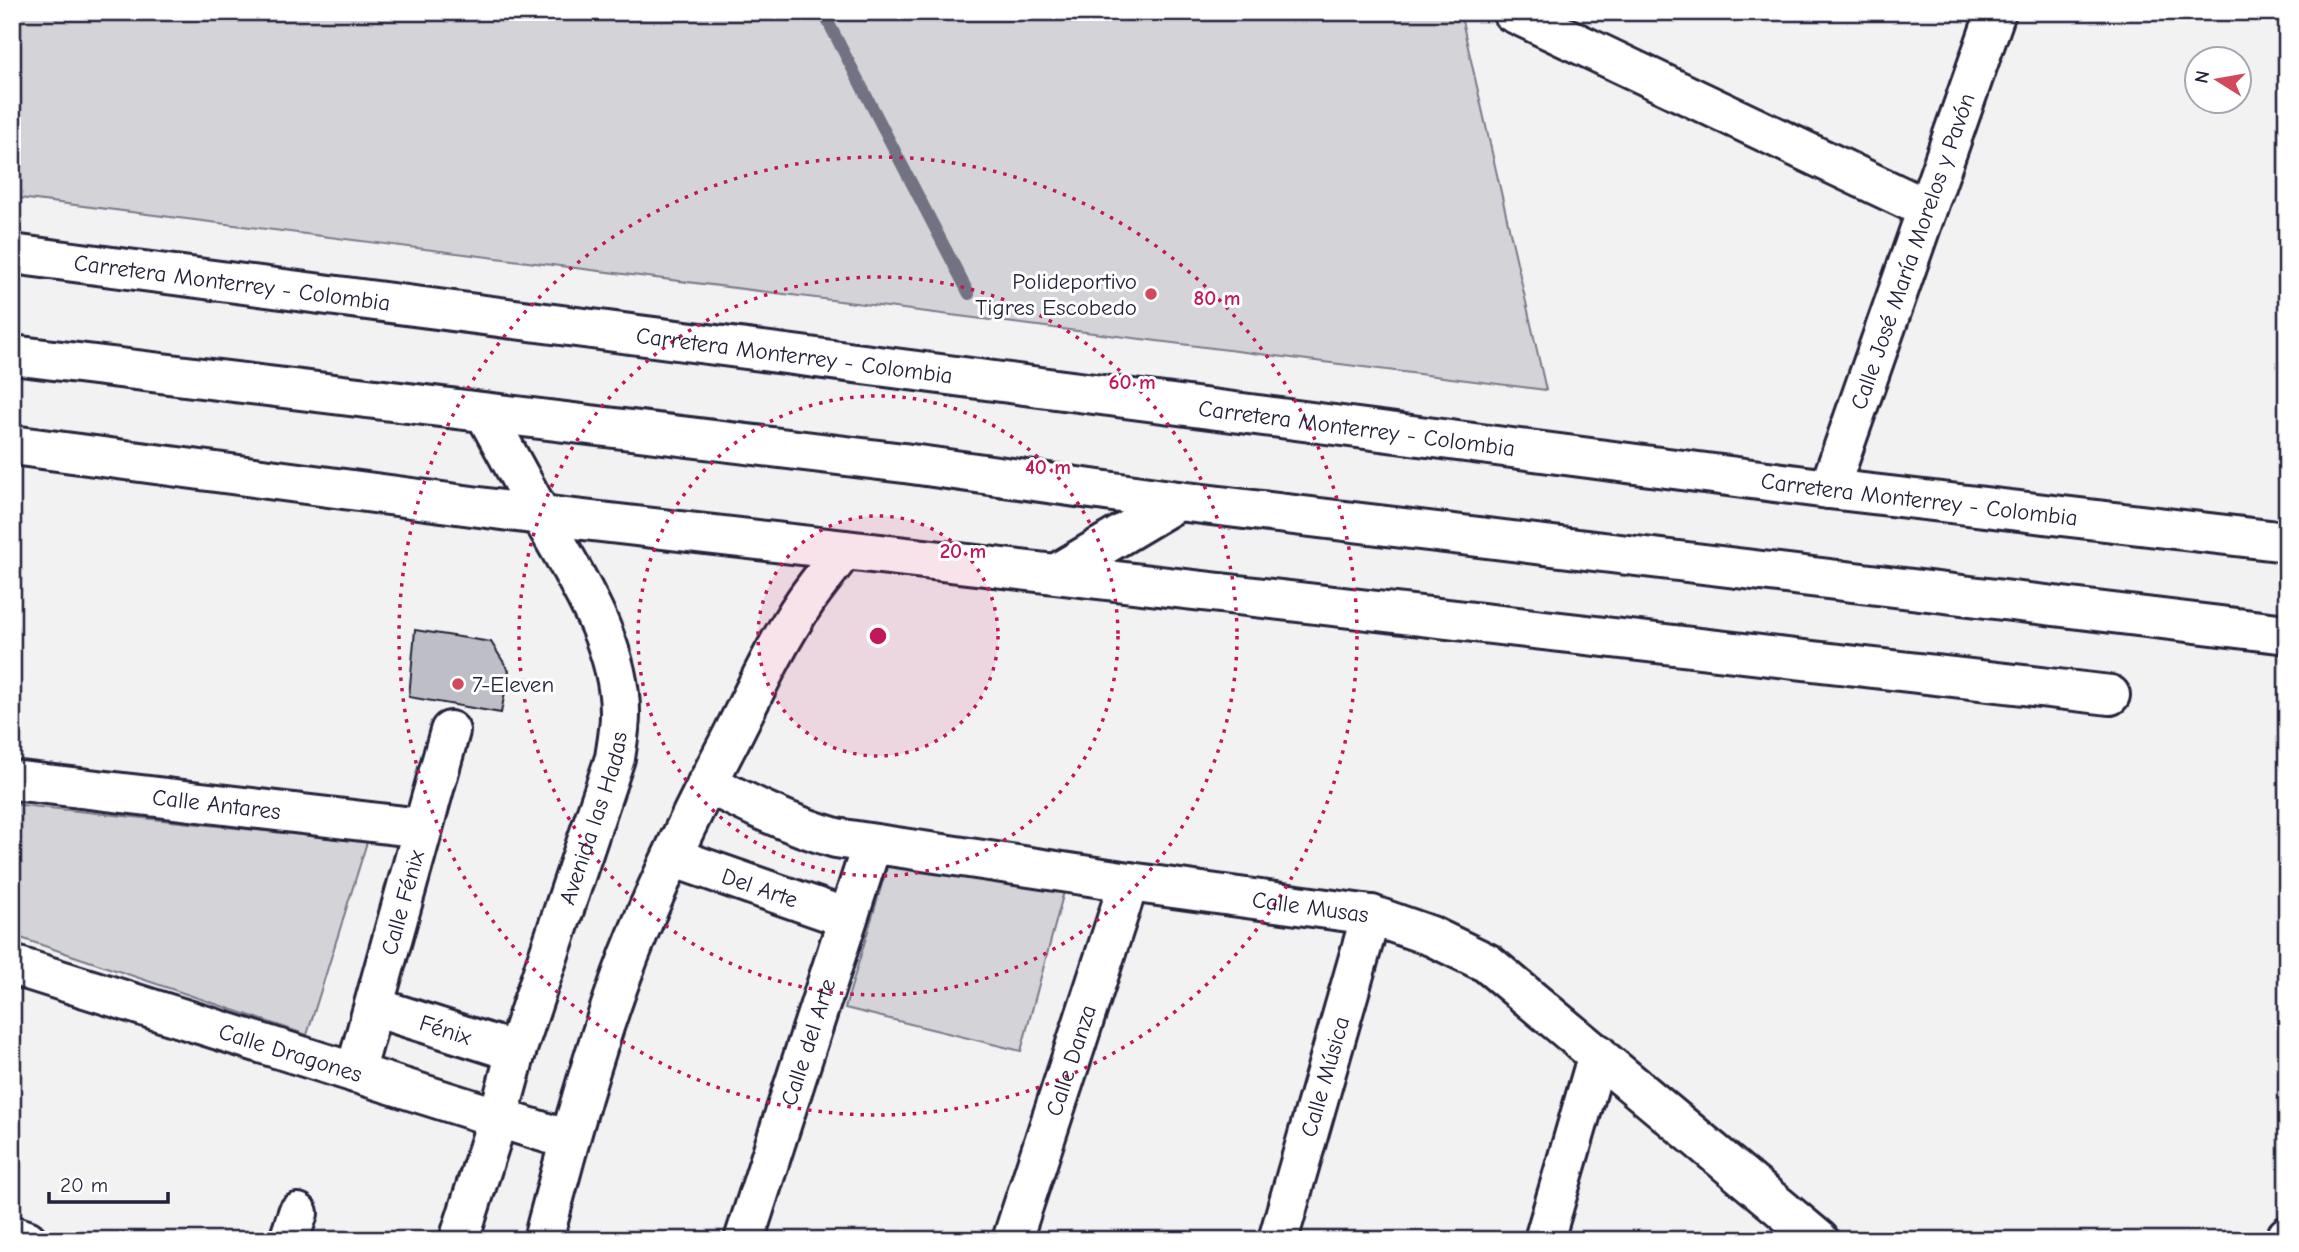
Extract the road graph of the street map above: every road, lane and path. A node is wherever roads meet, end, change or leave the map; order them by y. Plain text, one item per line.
1 (1512, 12) edge
2 (1996, 12) edge
3 (1927, 209) junction
4 (12, 254) edge
5 (12, 355) edge
6 (485, 413) junction
7 (12, 445) edge
8 (1829, 489) junction
9 (1178, 501) junction
10 (540, 514) junction
11 (2287, 542) edge
12 (844, 550) junction
13 (1057, 573) junction
14 (2287, 634) edge
15 (2110, 695) dead end
16 (450, 732) dead end
17 (12, 780) edge
18 (707, 783) junction
19 (422, 828) junction
20 (872, 844) junction
21 (672, 857) junction
22 (1129, 883) junction
23 (1371, 915) junction
24 (847, 918) junction
25 (12, 965) edge
26 (374, 1007) junction
27 (516, 1052) junction
28 (1598, 1054) junction
29 (355, 1073) junction
30 (498, 1118) junction
31 (569, 1140) junction
32 (12, 1235) edge
33 (1809, 1236) edge
34 (27, 1240) edge
35 (459, 1240) edge
36 (543, 1240) edge
37 (744, 1240) edge
38 (1012, 1240) edge
39 (1278, 1240) edge
40 (1544, 1240) edge

1 - 3 street
2 - 3 street, Calle José María Morelos y Pavón
3 - 8 street, Calle José María Morelos y Pavón
4 - 8 street, Carretera Monterrey - Colombia
5 - 6 street
6 - 9 street
6 - 10 street, Avenida las Hadas
7 - 10 street
8 - 11 street, Carretera Monterrey - Colombia
9 - 13 street
9 - 14 street
10 - 12 street
10 - 27 street, Avenida las Hadas
12 - 13 street
12 - 18 street
13 - 15 street
16 - 19 street, Calle Fénix
17 - 19 street, Calle Antares
18 - 20 street, Calle Musas
18 - 21 street
19 - 26 street, Calle Fénix
20 - 22 street, Calle Musas
20 - 24 street, Calle del Arte
21 - 24 street, Del Arte
21 - 31 street
22 - 23 street, Calle Musas
22 - 38 street, Calle Danza
23 - 28 street, Calle Musas
23 - 39 street, Calle Música
24 - 37 street, Calle del Arte
25 - 29 street, Calle Dragones
26 - 27 street, Fénix
26 - 29 street, Calle Fénix
27 - 30 street, Avenida las Hadas
28 - 33 street, Calle Musas
28 - 40 street
29 - 30 street, Calle Dragones
30 - 31 street, Calle Dragones
30 - 35 street, Avenida las Hadas
31 - 36 street
32 - 34 street

